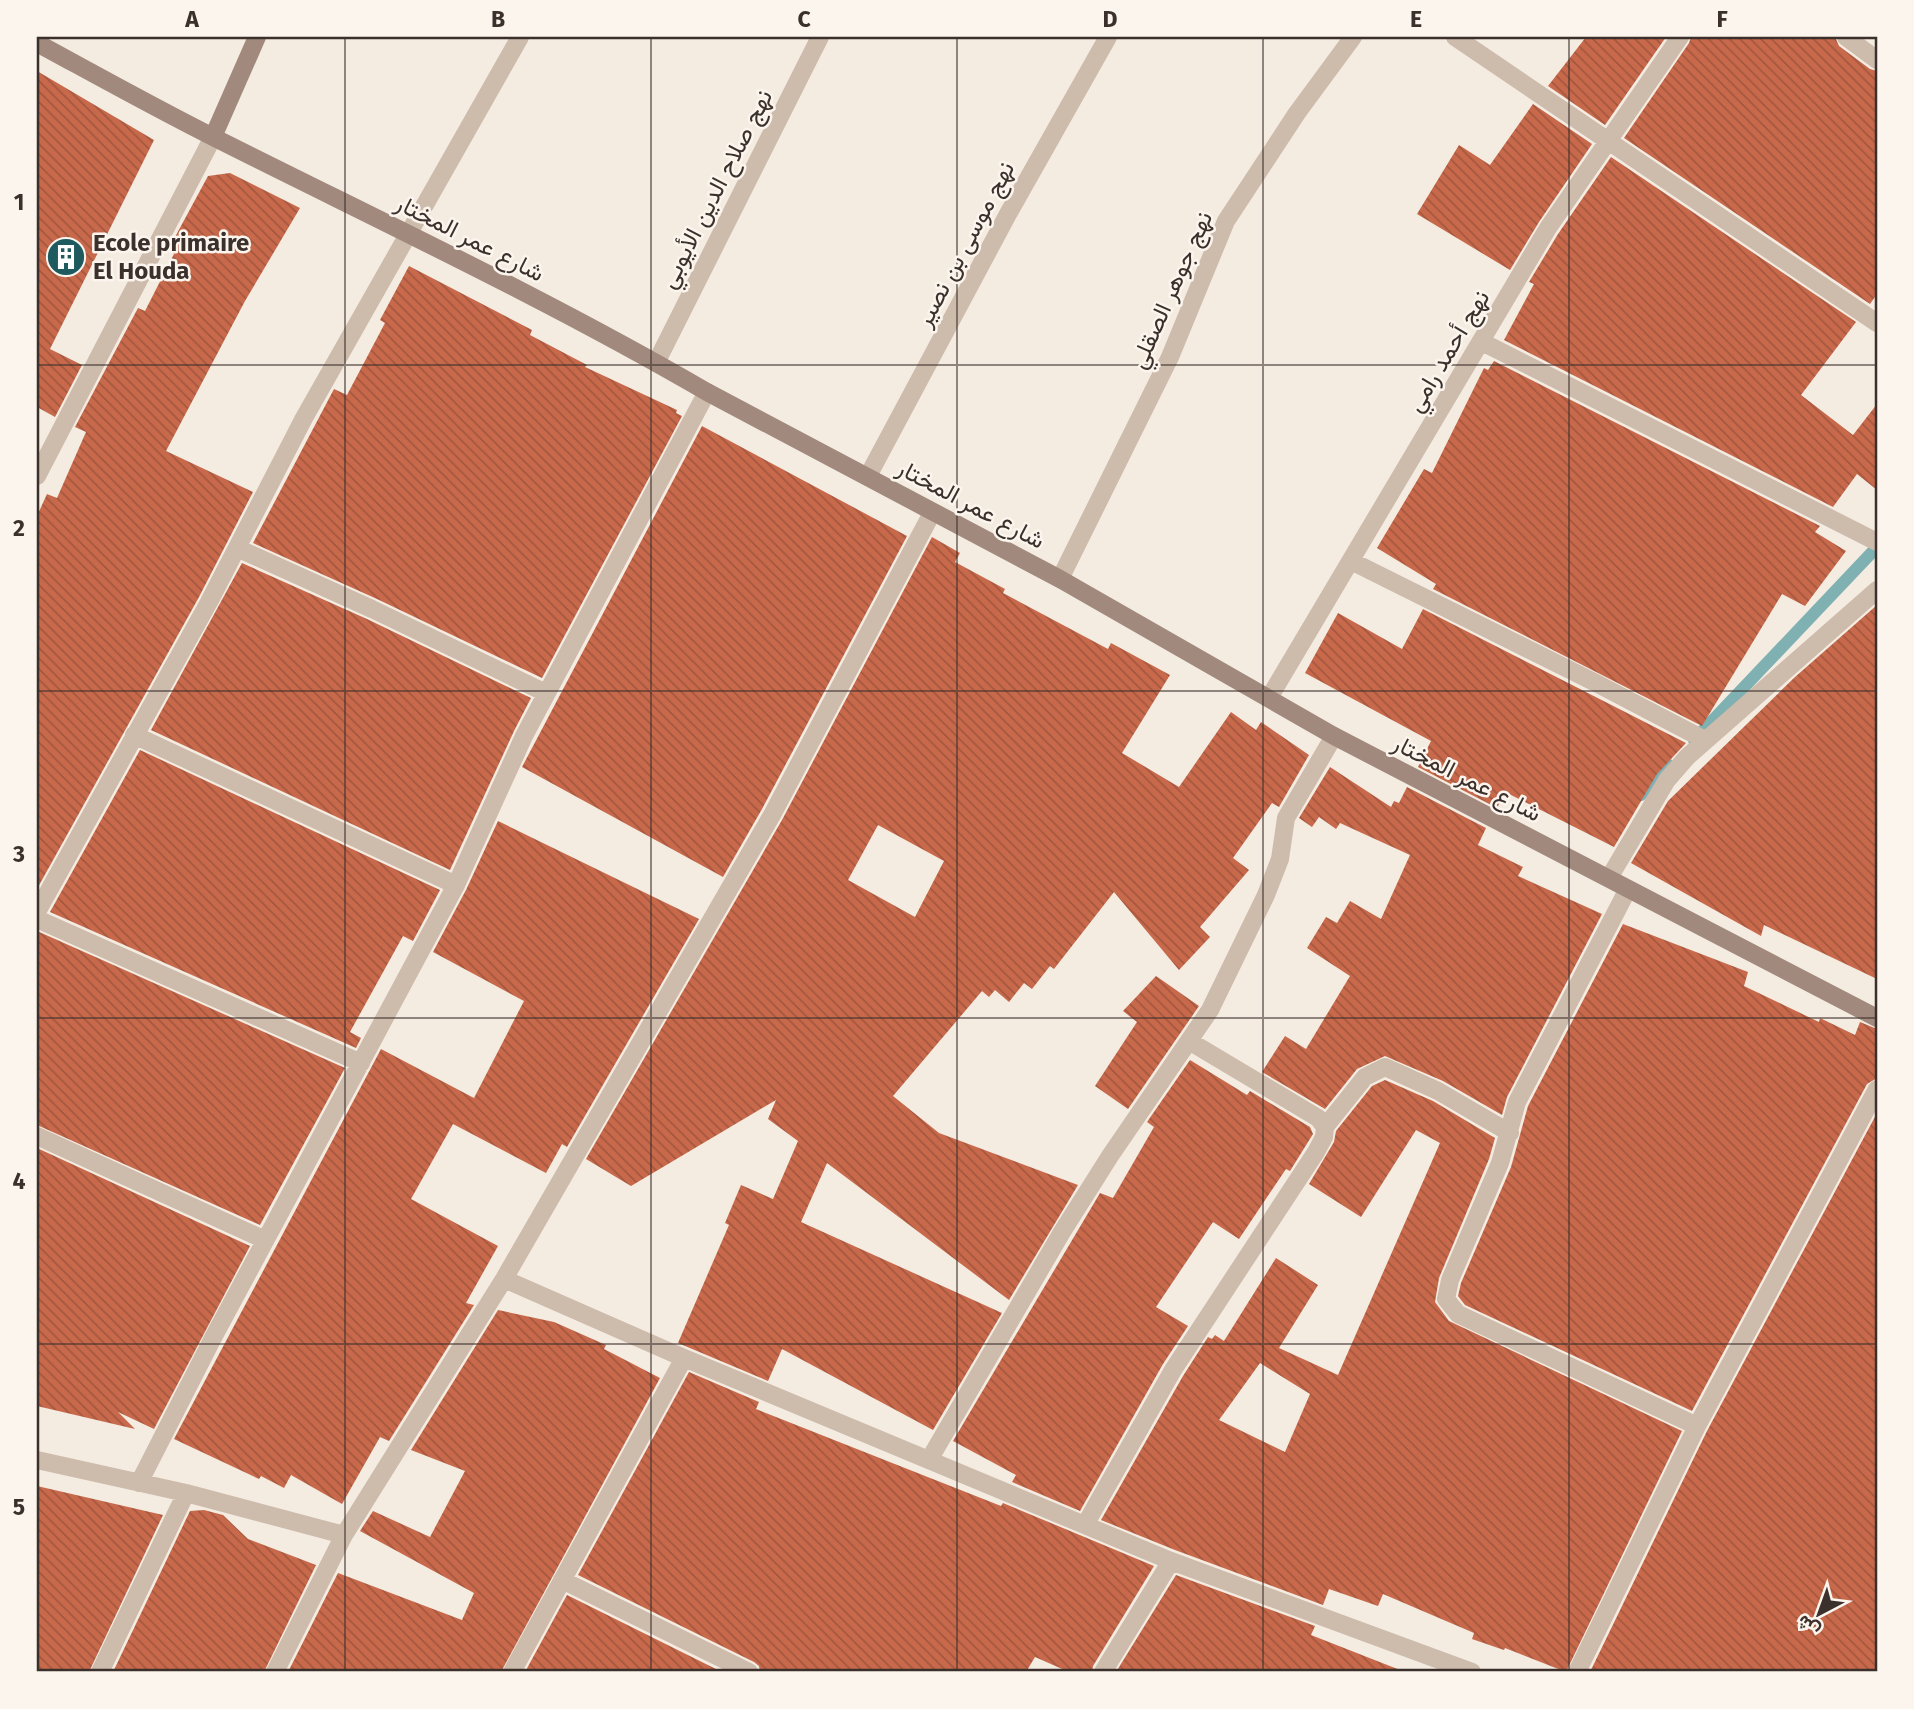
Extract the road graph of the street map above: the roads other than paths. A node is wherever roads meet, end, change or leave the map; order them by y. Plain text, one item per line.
1 (257, 37) edge
2 (520, 37) edge
3 (820, 37) edge
4 (1353, 37) edge
5 (1455, 37) edge
6 (1680, 37) edge
7 (1846, 37) edge
8 (1102, 41) edge
9 (37, 43) edge
10 (1877, 60) edge
11 (214, 138) junction
12 (1608, 140) junction
13 (408, 233) junction
14 (1877, 323) edge
15 (1482, 342) junction
16 (656, 363) junction
17 (707, 392) junction
18 (37, 476) edge
19 (869, 477) junction
20 (932, 513) junction
21 (1877, 542) edge
22 (237, 548) junction
23 (1352, 561) junction
24 (1060, 579) junction
25 (1877, 590) edge
26 (546, 693) junction
27 (1269, 698) junction
28 (134, 736) junction
29 (1334, 736) junction
30 (1705, 740) junction
31 (1609, 878) junction
32 (456, 885) junction
33 (1628, 889) junction
34 (37, 912) edge
35 (37, 919) edge
36 (1877, 1018) edge
37 (1189, 1041) junction
38 (361, 1063) junction
39 (1877, 1088) edge
40 (1325, 1128) junction
41 (1510, 1133) junction
42 (37, 1136) edge
43 (265, 1240) junction
44 (504, 1279) junction
45 (684, 1358) junction
46 (1697, 1426) junction
47 (37, 1460) edge
48 (929, 1460) junction
49 (139, 1483) junction
50 (186, 1493) junction
51 (1085, 1525) junction
52 (344, 1535) junction
53 (1171, 1561) junction
54 (562, 1580) junction
55 (100, 1672) edge
56 (275, 1672) edge
57 (512, 1672) edge
58 (749, 1672) edge
59 (1104, 1672) edge
60 (1472, 1672) edge
61 (1577, 1672) edge

1 - 11 street
2 - 13 street
3 - 16 street, نهج صلاح الدين الأيوبي
4 - 24 street, نهج جوهر الصقلي
5 - 12 street
6 - 12 street, نهج أحمد رامي
7 - 10 street
8 - 19 street, نهج موسى بن نصير
9 - 11 street, شارع عمر المختار
11 - 13 street, شارع عمر المختار
11 - 18 street
12 - 14 street
12 - 15 street, نهج أحمد رامي
13 - 16 street, شارع عمر المختار
13 - 22 street
15 - 21 street
15 - 23 street, نهج أحمد رامي
16 - 17 street, شارع عمر المختار
17 - 19 street, شارع عمر المختار
17 - 26 street
19 - 20 street, شارع عمر المختار
20 - 24 street, شارع عمر المختار
20 - 44 street
22 - 26 street
22 - 28 street
23 - 27 street, نهج أحمد رامي
23 - 30 street
24 - 27 street, شارع عمر المختار
25 - 30 street
26 - 32 street
27 - 29 street, شارع عمر المختار
28 - 32 street
28 - 34 street
29 - 31 street, شارع عمر المختار
29 - 37 street
30 - 31 street
31 - 33 street, شارع عمر المختار
32 - 38 street
33 - 36 street, شارع عمر المختار
33 - 41 street
35 - 38 street
37 - 40 street
37 - 48 street
38 - 43 street
39 - 46 street
40 - 41 street
40 - 51 street
41 - 46 street
42 - 43 street
43 - 49 street
44 - 45 street
44 - 52 street
45 - 48 street
45 - 54 street
46 - 61 street
47 - 49 street
48 - 51 street
49 - 50 street
50 - 52 street
50 - 55 street
51 - 53 street
52 - 56 street
53 - 59 street
53 - 60 street
54 - 57 street
54 - 58 street

